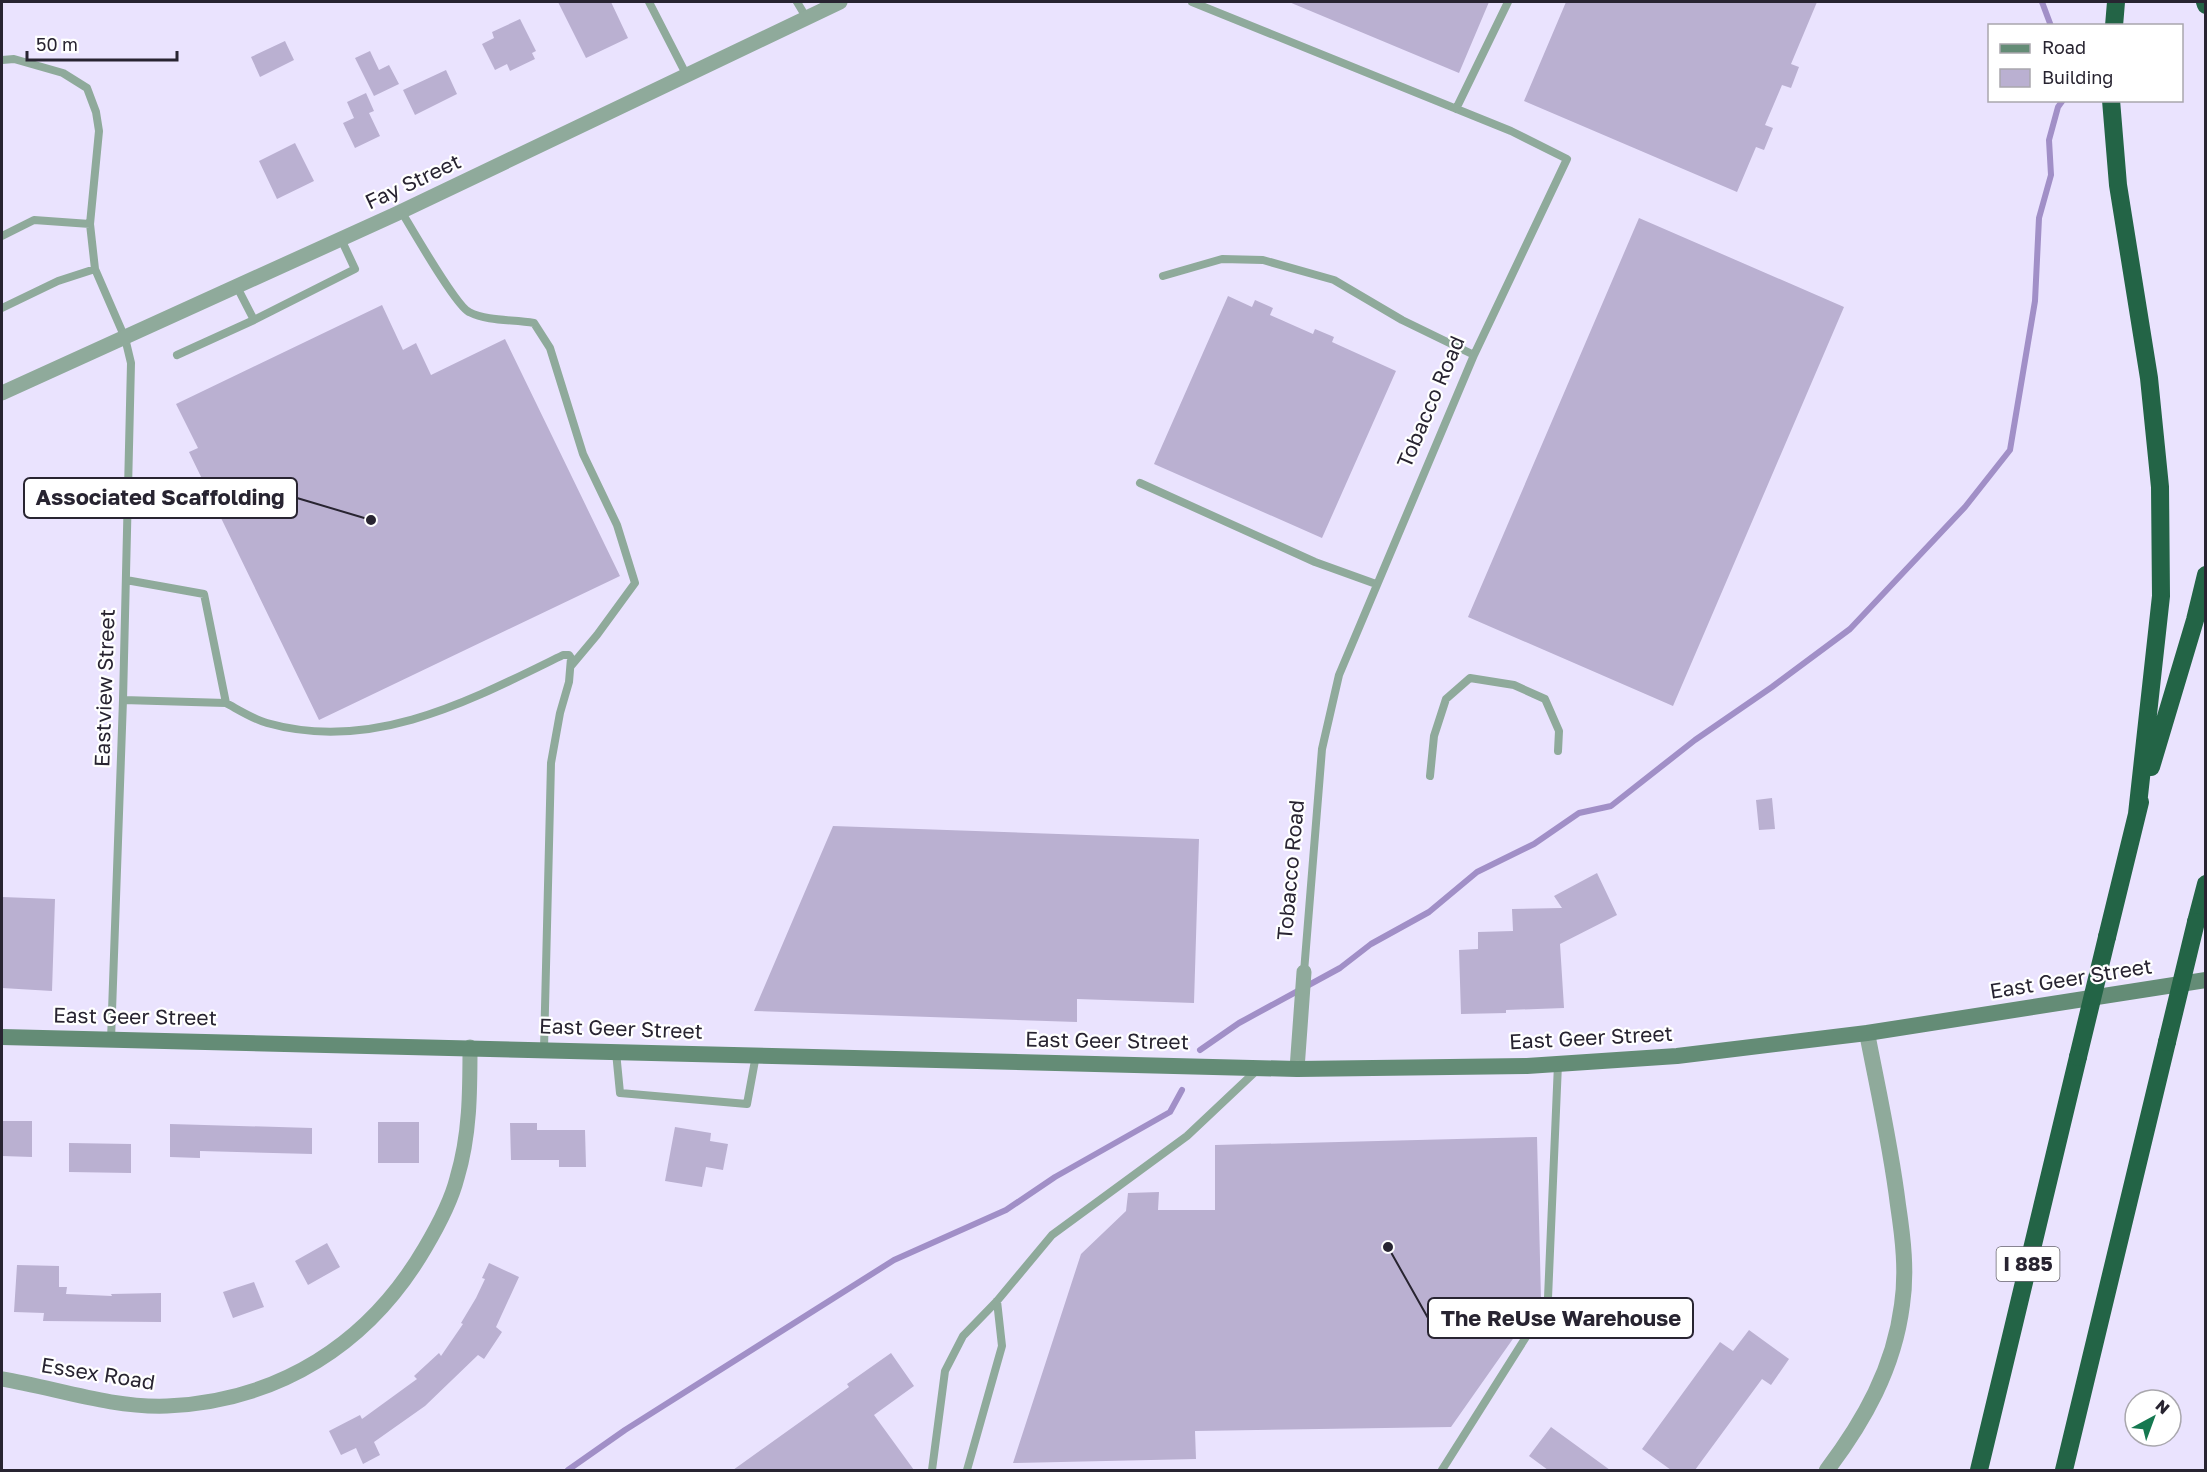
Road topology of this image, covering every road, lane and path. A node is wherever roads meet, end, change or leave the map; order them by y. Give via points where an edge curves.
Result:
1 (649, 2) edge
2 (797, 2) edge
3 (840, 2) edge
4 (1192, 2) edge
5 (1508, 2) edge
6 (2116, 2) edge
7 (806, 17) junction
8 (2114, 24) edge
9 (2, 60) edge
10 (686, 74) junction
11 (2111, 102) edge
12 (1456, 109) junction
13 (401, 211) junction
14 (90, 224) junction
15 (2, 236) edge
16 (340, 239) junction
17 (95, 269) junction
18 (1164, 276) dead end
19 (236, 285) junction
20 (2, 308) edge
21 (254, 320) junction
22 (125, 338) junction
23 (177, 355) dead end
24 (1474, 355) junction
25 (2, 393) edge
26 (1140, 483) dead end
27 (2205, 575) edge
28 (126, 580) junction
29 (1376, 584) junction
30 (571, 666) junction
31 (123, 700) junction
32 (226, 703) junction
33 (1558, 751) dead end
34 (1430, 776) dead end
35 (2137, 814) junction
36 (2205, 884) edge
37 (1304, 972) joint
38 (2205, 980) edge
39 (1867, 1033) junction
40 (2, 1037) edge
41 (111, 1040) junction
42 (470, 1047) junction
43 (544, 1049) junction
44 (616, 1051) junction
45 (756, 1055) junction
46 (1558, 1064) junction
47 (1259, 1068) junction
48 (1297, 1069) junction
49 (997, 1301) junction
50 (2, 1379) edge
51 (932, 1470) edge
52 (967, 1470) edge
53 (1443, 1470) edge
54 (1827, 1470) edge
55 (1979, 1470) edge
56 (2064, 1470) edge

1 - 10 lane
2 - 7 lane
3 - 7 street, Fay Street
4 - 12 lane, Tobacco Road
5 - 12 lane
6 - 8 highway
7 - 10 street, Fay Street
9 - 14 lane, Eastview Street via 14,59 63,73 87,88 99,131
10 - 13 street, Fay Street
11 - 35 highway via 2116,167 2156,430 2162,540 2161,596
12 - 24 lane, Tobacco Road via 1567,159
13 - 16 street, Fay Street
13 - 30 lane via 466,311 485,318 534,323 550,348 584,454 616,525 635,583
14 - 15 lane via 34,220
14 - 17 lane, Eastview Street
16 - 19 street, Fay Street
16 - 21 lane via 356,269
17 - 20 lane via 58,280
17 - 22 lane, Eastview Street
18 - 24 lane via 1222,259 1263,260 1334,280 1402,320
19 - 21 lane
19 - 22 street, Fay Street
21 - 23 lane
22 - 25 street, Fay Street
22 - 28 lane, Eastview Street via 131,363
24 - 29 lane, Tobacco Road
26 - 29 lane via 1315,562
27 - 35 highway
28 - 31 lane, Eastview Street
28 - 32 lane via 204,594
29 - 37 lane, Tobacco Road via 1339,675 1322,749
30 - 32 lane via 569,655 563,655 426,717 369,731 315,732 266,723
30 - 43 lane via 551,763
31 - 32 lane
31 - 41 lane, Eastview Street
33 - 34 lane via 1559,731 1545,699 1514,685 1470,678 1446,699 1434,736
35 - 55 highway, I 885, bridge
36 - 56 highway, bridge
37 - 48 street, Tobacco Road
38 - 39 main road, East Geer Street
39 - 46 main road, East Geer Street via 1677,1056
39 - 54 street via 1902,1230 1902,1306 1891,1354 1873,1400
40 - 41 main road, East Geer Street
41 - 42 main road, East Geer Street
42 - 43 main road, East Geer Street
42 - 50 street, Essex Road via 466,1136 457,1178 432,1236 409,1275 382,1309 322,1358 266,1387 237,1397 165,1406 134,1405
43 - 44 main road, East Geer Street
44 - 45 main road, East Geer Street
44 - 45 lane via 620,1093 747,1104
45 - 47 main road, East Geer Street
46 - 48 main road, East Geer Street
46 - 53 lane via 1548,1298
47 - 48 main road, East Geer Street
47 - 49 lane via 1187,1136 1052,1235
49 - 51 lane via 963,1336 945,1371
49 - 52 lane via 1002,1346

